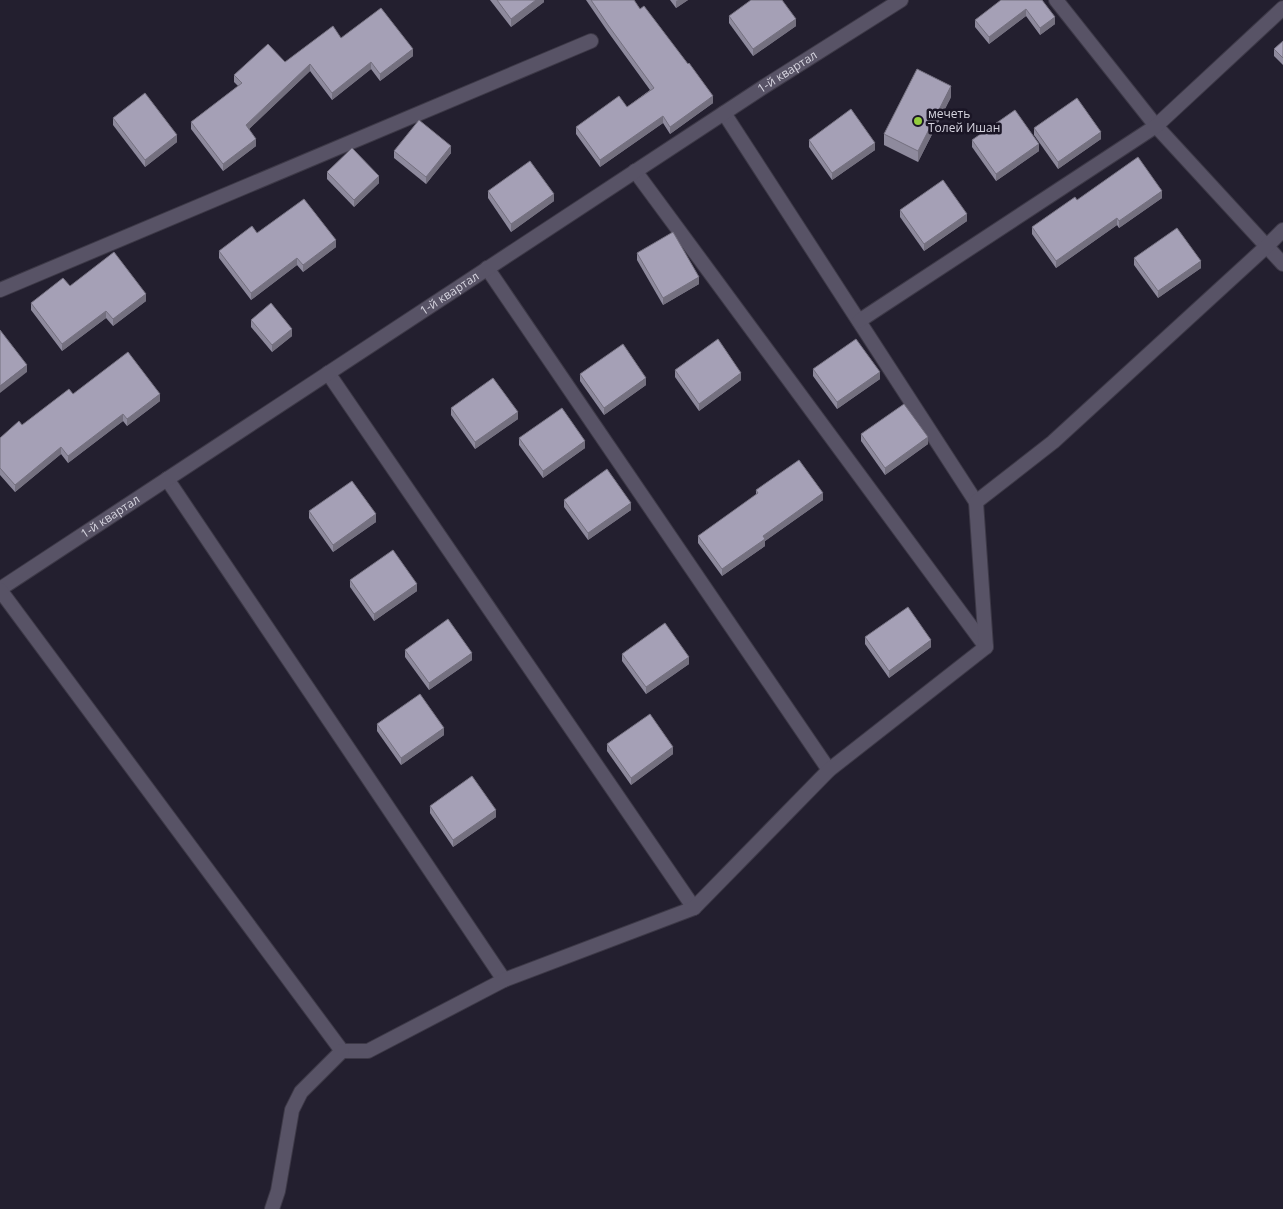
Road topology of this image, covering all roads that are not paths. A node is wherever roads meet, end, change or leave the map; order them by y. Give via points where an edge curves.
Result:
1 (900, 0) edge
2 (1056, 0) edge
3 (1283, 8) edge
4 (591, 41) dead end
5 (724, 113) junction
6 (1156, 126) junction
7 (635, 171) junction
8 (1283, 230) edge
9 (1267, 246) junction
10 (1283, 264) edge
11 (487, 268) junction
12 (0, 290) edge
13 (859, 321) junction
14 (328, 373) junction
15 (166, 479) junction
16 (976, 502) junction
17 (0, 590) edge
18 (986, 648) junction
19 (829, 770) junction
20 (694, 908) junction
21 (504, 980) junction
22 (342, 1051) junction
23 (272, 1209) edge

1 - 5 street, 1-й квартал
2 - 6 street
3 - 6 street
4 - 12 street
5 - 7 street, 1-й квартал
5 - 13 street
6 - 9 street
6 - 13 street
7 - 11 street, 1-й квартал
7 - 18 street
8 - 9 street
9 - 10 street
9 - 16 street via 1053,442
11 - 14 street, 1-й квартал
11 - 19 street
13 - 16 street
14 - 15 street, 1-й квартал
14 - 20 street
15 - 17 street, 1-й квартал
15 - 21 street
16 - 18 street
17 - 22 street
18 - 19 street
19 - 20 street
20 - 21 street
21 - 22 street via 368,1051
22 - 23 street via 301,1092 292,1110 278,1192

